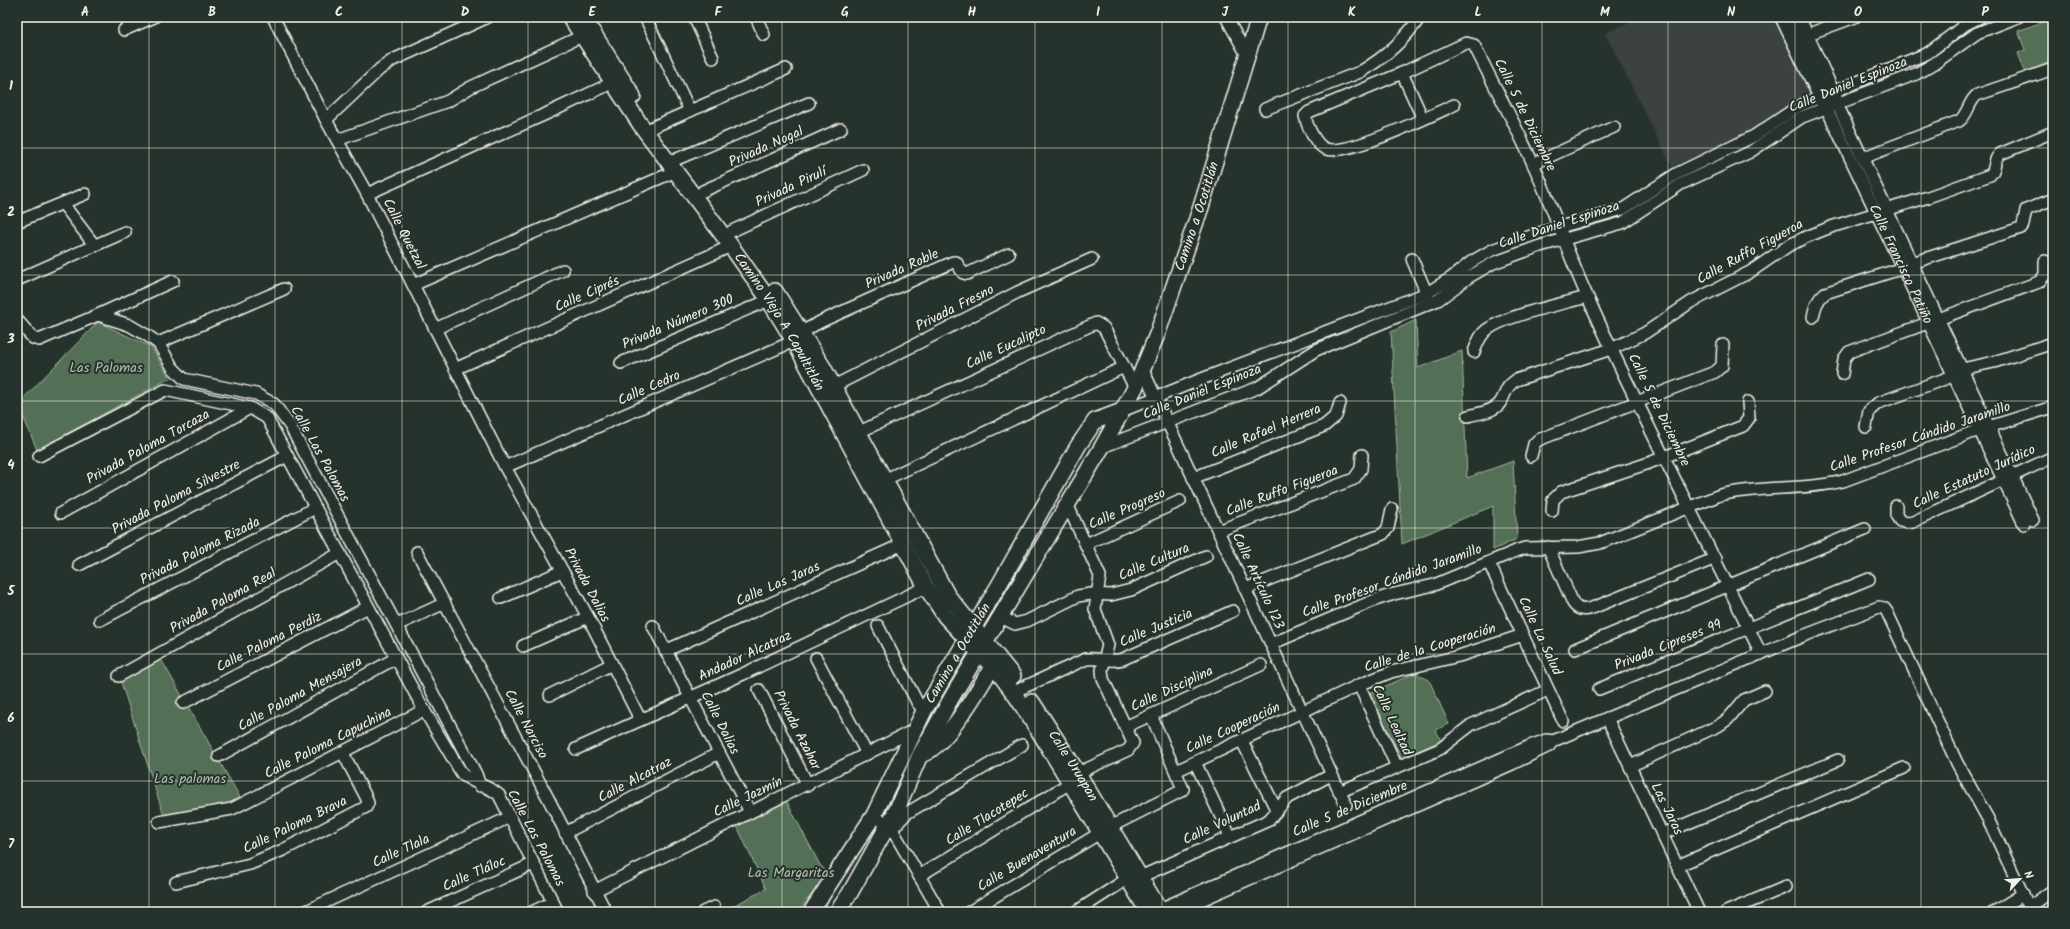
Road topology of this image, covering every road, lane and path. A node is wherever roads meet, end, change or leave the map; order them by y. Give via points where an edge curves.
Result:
1 (154, 17) edge
2 (273, 17) edge
3 (488, 17) edge
4 (570, 17) edge
5 (583, 17) edge
6 (645, 17) edge
7 (694, 17) edge
8 (756, 17) edge
9 (1226, 17) edge
10 (1259, 17) edge
11 (1420, 17) edge
12 (1783, 17) edge
13 (1798, 17) edge
14 (1855, 17) edge
15 (1980, 17) edge
16 (2018, 17) edge
17 (124, 30) dead end
18 (764, 34) dead end
19 (1806, 35) junction
20 (582, 36) junction
21 (1247, 55) junction
22 (713, 58) dead end
23 (2053, 69) edge
24 (786, 70) dead end
25 (1402, 73) junction
26 (612, 83) junction
27 (1829, 100) junction
28 (809, 103) dead end
29 (1454, 105) dead end
30 (1265, 109) dead end
31 (690, 111) junction
32 (1423, 119) junction
33 (326, 120) junction
34 (653, 127) junction
35 (1614, 127) dead end
36 (841, 129) dead end
37 (2053, 132) edge
38 (337, 140) junction
39 (1862, 158) junction
40 (1533, 164) junction
41 (677, 165) junction
42 (863, 170) dead end
43 (1678, 179) junction
44 (703, 191) junction
45 (85, 194) dead end
46 (367, 194) junction
47 (2053, 199) edge
48 (63, 204) junction
49 (1882, 211) junction
50 (17, 222) edge
51 (1558, 227) junction
52 (125, 232) dead end
53 (732, 238) junction
54 (1562, 240) junction
55 (95, 246) junction
56 (1009, 254) dead end
57 (1092, 259) dead end
58 (1412, 259) dead end
59 (2045, 261) dead end
60 (1907, 266) junction
61 (563, 270) dead end
62 (17, 280) edge
63 (173, 281) dead end
64 (413, 285) junction
65 (284, 289) dead end
66 (1587, 297) junction
67 (1429, 298) junction
68 (769, 300) junction
69 (98, 315) junction
70 (1813, 317) dead end
71 (17, 320) edge
72 (1933, 320) junction
73 (436, 329) junction
74 (799, 337) junction
75 (158, 343) junction
76 (2053, 343) edge
77 (1722, 345) dead end
78 (1611, 348) junction
79 (1474, 352) dead end
80 (622, 363) dead end
81 (1124, 368) junction
82 (455, 369) junction
83 (1143, 370) junction
84 (1958, 372) junction
85 (1842, 374) dead end
86 (834, 386) junction
87 (1135, 388) junction
88 (1156, 397) junction
89 (1636, 401) junction
90 (1748, 402) dead end
91 (1340, 403) dead end
92 (2053, 407) edge
93 (250, 408) junction
94 (1122, 411) junction
95 (1468, 416) dead end
96 (1168, 423) junction
97 (1866, 427) dead end
98 (1984, 429) junction
99 (859, 432) junction
100 (1102, 447) junction
101 (1362, 455) dead end
102 (39, 456) dead end
103 (287, 456) junction
104 (1531, 456) dead end
105 (1665, 456) junction
106 (2053, 457) edge
107 (505, 467) junction
108 (2008, 477) junction
109 (1193, 478) junction
110 (884, 480) junction
111 (1180, 501) dead end
112 (1068, 506) junction
113 (1896, 506) dead end
114 (315, 508) junction
115 (1690, 508) junction
116 (1392, 509) dead end
117 (1552, 511) dead end
118 (61, 513) dead end
119 (2029, 522) dead end
120 (1865, 529) dead end
121 (1218, 531) junction
122 (903, 544) junction
123 (1086, 544) junction
124 (1548, 547) junction
125 (417, 552) dead end
126 (340, 553) junction
127 (1206, 556) dead end
128 (1716, 558) junction
129 (1489, 563) junction
130 (79, 565) dead end
131 (562, 571) junction
132 (1868, 579) dead end
133 (1729, 586) junction
134 (926, 587) junction
135 (1245, 589) junction
136 (1098, 594) junction
137 (501, 598) dead end
138 (446, 603) junction
139 (368, 607) junction
140 (1233, 611) dead end
141 (588, 616) junction
142 (1001, 617) junction
143 (100, 620) dead end
144 (397, 625) junction
145 (653, 626) dead end
146 (878, 626) dead end
147 (1749, 628) junction
148 (970, 634) junction
149 (1523, 635) junction
150 (1270, 644) junction
151 (523, 646) dead end
152 (981, 647) junction
153 (1575, 648) dead end
154 (665, 650) junction
155 (1761, 654) junction
156 (396, 658) junction
157 (816, 658) dead end
158 (1104, 660) junction
159 (995, 662) junction
160 (612, 664) junction
161 (1261, 665) dead end
162 (119, 676) dead end
163 (1359, 685) junction
164 (1022, 688) junction
165 (1599, 689) dead end
166 (759, 690) dead end
167 (1548, 690) junction
168 (1765, 691) dead end
169 (550, 695) dead end
170 (690, 697) junction
171 (183, 704) dead end
172 (424, 710) junction
173 (924, 711) junction
174 (1302, 711) junction
175 (1151, 715) junction
176 (1607, 718) junction
177 (640, 719) junction
178 (1563, 721) dead end
179 (1125, 727) junction
180 (914, 730) junction
181 (1242, 741) junction
182 (1022, 745) dead end
183 (576, 749) dead end
184 (343, 753) junction
185 (718, 753) junction
186 (867, 754) junction
187 (219, 756) dead end
188 (920, 756) junction
189 (1838, 760) dead end
190 (1195, 762) junction
191 (1630, 766) junction
192 (1397, 767) junction
193 (1904, 768) dead end
194 (1176, 771) junction
195 (1331, 775) junction
196 (1074, 778) junction
197 (808, 785) junction
198 (480, 786) junction
199 (1339, 792) junction
200 (1346, 805) dead end
201 (1276, 809) junction
202 (750, 812) junction
203 (874, 816) junction
204 (510, 817) junction
205 (159, 822) dead end
206 (889, 827) junction
207 (1105, 830) junction
208 (565, 833) junction
209 (1662, 834) junction
210 (1230, 836) junction
211 (533, 864) junction
212 (1677, 866) junction
213 (919, 876) junction
214 (1134, 878) junction
215 (176, 882) dead end
216 (1786, 887) dead end
217 (2053, 890) edge
218 (594, 891) junction
219 (2023, 894) junction
220 (556, 907) edge
221 (714, 907) dead end
222 (2028, 910) edge
223 (1161, 911) edge
224 (304, 912) edge
225 (427, 912) edge
226 (532, 912) edge
227 (606, 912) edge
228 (703, 912) edge
229 (811, 912) edge
230 (836, 912) edge
231 (940, 912) edge
232 (969, 912) edge
233 (1076, 912) edge
234 (1699, 912) edge
235 (1726, 912) edge
236 (1994, 912) edge

1 - 17 street
2 - 33 street, Calle Quetzal
3 - 33 street via 393,60
4 - 20 main road, Camino Viejo A Capultitlán
5 - 34 main road, Camino Viejo A Capultitlán
6 - 31 street
7 - 22 street
8 - 18 street
9 - 21 street
10 - 21 main road, Camino a Ocotitlán
11 - 30 street via 1410,32 1372,66
12 - 27 main road, Calle Francisco Patiño
13 - 19 main road, Calle Francisco Patiño
14 - 19 street
15 - 27 street, Calle Daniel Espinoza via 1966,24 1928,53
16 - 27 street, Calle Daniel Espinoza via 1967,39 1936,63 1916,74
19 - 27 main road, Calle Francisco Patiño
20 - 26 main road, Camino Viejo A Capultitlán
20 - 38 street via 471,87 448,101
21 - 83 main road, Camino a Ocotitlán via 1201,208
23 - 39 street via 1977,95 1970,101 1964,118 1959,121
24 - 31 street
25 - 32 street
25 - 32 street via 1305,115 1305,118 1318,144 1326,149 1337,150 1379,137
25 - 40 street, Calle 5 de Diciembre via 1466,43 1472,43
26 - 41 main road, Camino Viejo A Capultitlán
26 - 46 street
27 - 39 street, Calle Francisco Patiño
27 - 43 street, Calle Daniel Espinoza via 1789,112 1754,136
27 - 49 street, Calle Francisco Patiño
28 - 41 street
29 - 32 street
31 - 34 street
33 - 38 street, Calle Quetzal
34 - 41 main road, Camino Viejo A Capultitlán
35 - 40 street
36 - 44 street, Privada Nogal
37 - 49 street, Calle Ruffo Figueroa via 2000,154 1994,161 1994,170 1990,175
38 - 46 street, Calle Quetzal
39 - 49 street, Calle Francisco Patiño
40 - 51 street, Calle 5 de Diciembre
41 - 44 main road, Camino Viejo A Capultitlán
41 - 53 main road, Camino Viejo A Capultitlán
41 - 64 street
42 - 53 street, Privada Pirulí
43 - 51 street, Calle Daniel Espinoza via 1623,209
43 - 54 street, Calle Daniel Espinoza via 1622,223
44 - 53 main road, Camino Viejo A Capultitlán
45 - 48 street
46 - 64 street, Calle Quetzal
47 - 60 street via 2027,208 2021,228
48 - 50 street
48 - 55 street
49 - 60 street, Calle Francisco Patiño
49 - 78 street, Calle Ruffo Figueroa via 1831,227 1788,246 1750,272 1691,302 1653,328
51 - 54 street, Calle 5 de Diciembre
51 - 67 street, Calle Daniel Espinoza via 1483,255
52 - 55 street
53 - 68 main road, Camino Viejo A Capultitlán
53 - 74 main road, Camino Viejo A Capultitlán
53 - 82 street, Calle Ciprés
54 - 66 street, Calle 5 de Diciembre
54 - 67 street, Calle Daniel Espinoza via 1493,263
55 - 62 street
56 - 74 street, Privada Roble via 967,274 953,262 822,320
57 - 86 street, Privada Fresno via 1018,292
58 - 67 street
59 - 72 street via 2045,275 2039,282
60 - 70 street via 1825,293 1815,305
60 - 72 street, Calle Francisco Patiño
61 - 73 street
63 - 69 street
64 - 73 street, Calle Quetzal
65 - 75 street
66 - 78 street, Calle 5 de Diciembre
66 - 79 street via 1514,318 1490,328 1481,336
67 - 88 street, Calle Daniel Espinoza
67 - 96 street, Calle Daniel Espinoza via 1316,350 1257,388
68 - 74 main road, Camino Viejo A Capultitlán
68 - 80 street, Privada Número 300
69 - 71 street via 39,340 33,338
69 - 75 street via 129,326
72 - 84 street, Calle Francisco Patiño
72 - 85 street via 1849,352 1844,359
73 - 82 street, Calle Quetzal
74 - 86 main road, Camino Viejo A Capultitlán
74 - 107 street, Calle Cedro
74 - 122 main road, Camino Viejo A Capultitlán
75 - 144 street, Calle Las Palomas via 172,368 184,379 256,394 274,404 290,426
76 - 84 street
77 - 89 street via 1723,362 1720,369
78 - 89 street, Calle 5 de Diciembre
78 - 95 street, Calle Ruffo Figueroa via 1516,380 1507,387 1500,404 1495,408
81 - 87 street, Calle Eucalipto
81 - 99 street, Calle Eucalipto via 1104,328 1096,323
81 - 110 street
82 - 107 street, Calle Quetzal
83 - 87 main road, Camino a Ocotitlán
83 - 88 street, Calle Artículo 123
84 - 97 street via 1878,403 1869,411
84 - 98 street, Calle Francisco Patiño
86 - 99 main road, Camino Viejo A Capultitlán
87 - 94 main road, Camino a Ocotitlán
88 - 94 street, Calle Daniel Espinoza
88 - 96 street, Calle Artículo 123
89 - 104 street via 1538,440 1534,444
89 - 105 street, Calle 5 de Diciembre
90 - 105 street via 1748,418 1743,426
91 - 109 street, Calle Rafael Herrera via 1336,416 1324,426
92 - 98 street, Calle Profesor Cándido Jaramillo
93 - 102 street, Calle Las Palomas via 170,390 159,393
93 - 103 street, Calle Las Palomas via 267,418
93 - 118 street, Privada Paloma Torcaza
94 - 100 main road, Camino a Ocotitlán
94 - 148 main road, Camino a Ocotitlán via 1092,424
96 - 100 street, Calle Daniel Espinoza
96 - 109 street, Calle Artículo 123
98 - 108 street, Calle Francisco Patiño
98 - 115 street, Calle Profesor Cándido Jaramillo via 1843,481 1826,485 1741,490 1720,495
99 - 110 main road, Camino Viejo A Capultitlán
100 - 112 main road, Camino a Ocotitlán
101 - 121 street, Calle Ruffo Figueroa via 1361,469 1354,479
103 - 114 street, Calle Las Palomas
103 - 130 street, Privada Paloma Silvestre
105 - 115 street, Calle 5 de Diciembre
105 - 117 street via 1561,492 1554,500
106 - 108 street, Calle Estatuto Jurídico
107 - 131 street, Privada Dalias
108 - 113 street, Calle Estatuto Jurídico via 1908,524 1897,518
108 - 119 street, Calle Francisco Patiño
109 - 121 street, Calle Artículo 123
110 - 148 main road, Camino Viejo A Capultitlán
111 - 123 street, Calle Progreso
112 - 123 street
112 - 142 main road, Camino a Ocotitlán
114 - 126 street, Calle Las Palomas
114 - 143 street, Privada Paloma Rizada
115 - 124 street, Calle Profesor Cándido Jaramillo via 1600,543 1578,547
115 - 128 street, Calle 5 de Diciembre
116 - 135 street via 1388,528 1383,534
120 - 133 street
121 - 135 street, Calle Artículo 123
122 - 134 main road, Camino Viejo A Capultitlán
122 - 154 street, Calle Las Jaras
123 - 136 street via 1100,576
124 - 128 street via 1573,603 1580,610 1595,607
124 - 129 street, Calle Profesor Cándido Jaramillo via 1516,550
125 - 138 street, Calle Narciso
126 - 139 street, Calle Las Palomas
126 - 162 street, Privada Paloma Real
127 - 136 street, Calle Cultura via 1131,590 1111,595
128 - 133 street, Calle 5 de Diciembre
129 - 149 street, Calle La Salud
129 - 150 street, Calle Profesor Cándido Jaramillo via 1434,585 1376,600
131 - 137 street
131 - 141 street, Privada Dalias
132 - 147 street, Privada Cipreses 99
133 - 147 street, Calle 5 de Diciembre
133 - 153 street
134 - 148 main road, Camino Viejo A Capultitlán via 945,616
134 - 170 street, Andador Alcatraz
135 - 150 street, Calle Artículo 123
136 - 142 street, Calle Cultura via 1078,596 1019,623 1012,623
136 - 158 street via 1096,614 1108,646
138 - 144 street
138 - 208 street, Calle Narciso
139 - 156 street, Calle Las Palomas
139 - 171 street, Calle Paloma Perdiz
140 - 158 street, Calle Justicia via 1123,659
141 - 151 street
141 - 160 street, Privada Dalias
142 - 152 main road, Camino a Ocotitlán
144 - 198 street, Calle Las Palomas
145 - 154 street, Calle Dalias
146 - 173 street
147 - 155 street, Calle 5 de Diciembre
147 - 165 street, Privada Cipreses 99
148 - 152 main road, Calle Uruapan
148 - 173 main road, Camino a Ocotitlán
149 - 163 street, Calle de la Cooperación via 1459,656 1391,672
149 - 167 street, Calle La Salud
150 - 174 street, Calle Artículo 123
152 - 159 main road, Calle Uruapan
152 - 188 main road, Camino a Ocotitlán
154 - 170 street, Calle Dalias
155 - 176 street, Calle 5 de Diciembre
155 - 219 street via 1876,607 1882,607
156 - 172 street, Calle Las Palomas
156 - 187 street, Calle Paloma Mensajera
157 - 186 street
158 - 164 street, Calle Justicia via 1086,659
158 - 179 street via 1102,670 1106,688
159 - 164 main road, Calle Uruapan
159 - 188 main road via 944,738 929,753
159 - 196 main road, Calle Uruapan
160 - 169 street
160 - 177 street, Privada Dalias
161 - 175 street, Calle Disciplina
163 - 174 street, Calle de la Cooperación
163 - 192 street, Calle Lealtad
164 - 196 main road, Calle Uruapan
166 - 197 street, Privada Azahar
167 - 178 street, Calle La Salud
167 - 192 street via 1471,725 1440,750
168 - 191 street via 1744,700 1728,719 1718,726
170 - 177 street, Andador Alcatraz
170 - 185 street, Calle Dalias
172 - 184 street, Calle Paloma Capuchina
172 - 198 street, Calle Las Palomas via 462,774
173 - 180 main road, Camino a Ocotitlán
174 - 181 street, Calle Cooperación
174 - 195 street, Calle Artículo 123
175 - 179 street, Calle Disciplina
175 - 194 street
176 - 191 street, Las Jaras
176 - 223 street, Calle 5 de Diciembre via 1553,741 1546,740 1530,746
177 - 183 street, Andador Alcatraz
179 - 196 street, Calle Disciplina via 1132,740 1131,748
180 - 186 street, Calle Jazmín
180 - 203 main road, Camino a Ocotitlán
181 - 190 street, Calle Cooperación
181 - 201 street
182 - 206 street
184 - 205 street, Calle Paloma Capuchina via 226,811
184 - 215 street, Calle Paloma Brava via 366,797 366,807 250,864
185 - 202 street, Calle Dalias
185 - 208 street, Calle Alcatraz
186 - 197 street, Calle Jazmín
188 - 206 main road, Camino a Ocotitlán
189 - 209 street
190 - 194 street, Calle Cooperación
190 - 210 street
191 - 209 street, Las Jaras
192 - 199 street
193 - 212 street
194 - 207 street via 1183,785 1181,792
195 - 199 street, Calle Artículo 123
195 - 201 street, Calle Voluntad via 1293,794
196 - 207 main road, Calle Uruapan
196 - 213 street, Calle Tlacotepec
197 - 202 street, Calle Jazmín
198 - 204 street, Calle Las Palomas via 499,795
199 - 200 street, Calle Artículo 123
201 - 210 street, Calle Voluntad via 1269,820
202 - 218 street, Calle Jazmín
203 - 206 street
203 - 229 main road, Camino a Ocotitlán
204 - 211 street, Calle Las Palomas
204 - 224 street, Calle Tlala
206 - 213 street
206 - 230 main road, Camino a Ocotitlán
207 - 214 main road, Calle Uruapan
207 - 232 street, Calle Buenaventura
208 - 218 street, Calle Narciso
209 - 212 street, Las Jaras
210 - 214 street, Calle Voluntad
211 - 220 street, Calle Las Palomas
211 - 225 street, Calle Tláloc
212 - 234 street, Las Jaras
213 - 231 street
214 - 223 main road, Calle Uruapan
214 - 233 street, Calle Voluntad
216 - 235 street
217 - 222 street
218 - 227 street, Calle Narciso
219 - 222 street
219 - 236 street
220 - 226 street
221 - 228 street

